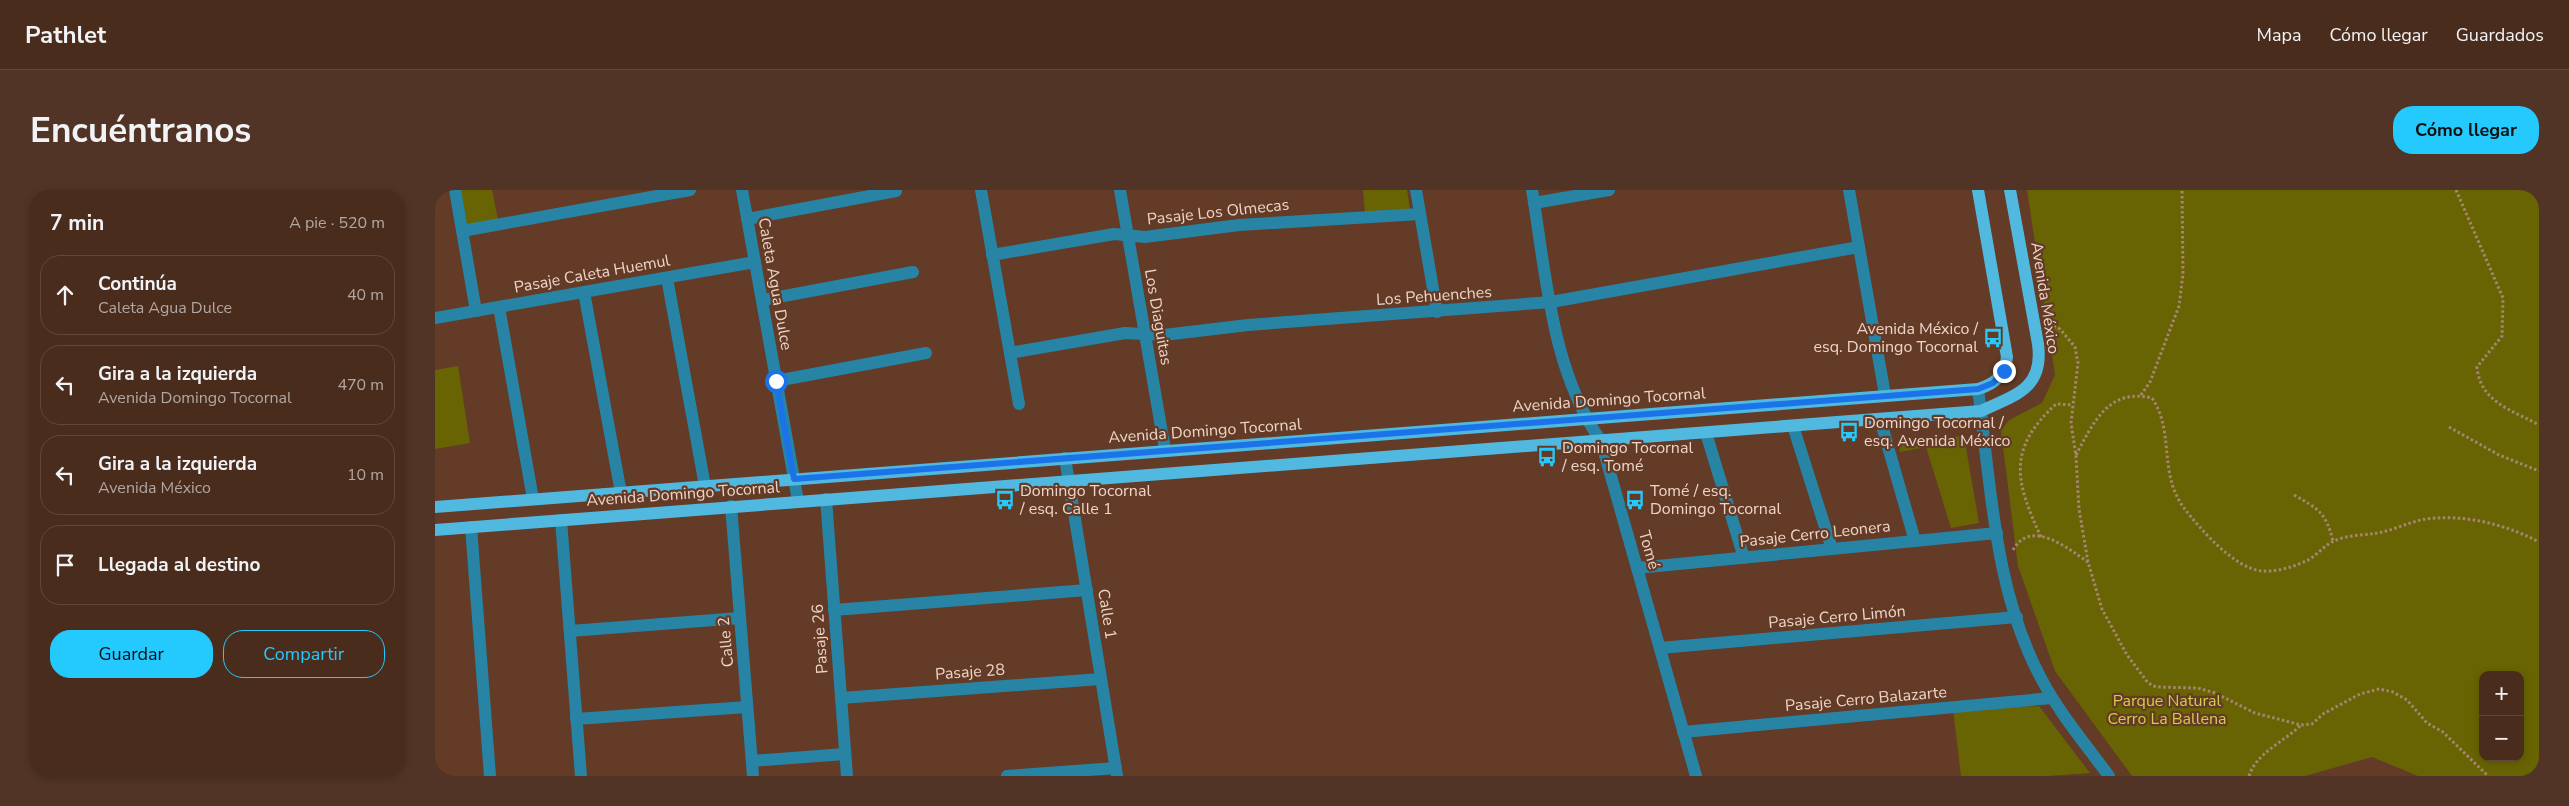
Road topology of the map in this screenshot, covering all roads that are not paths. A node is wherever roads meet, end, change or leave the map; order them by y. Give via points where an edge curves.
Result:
1 (455, 190) edge
2 (690, 190) edge
3 (742, 190) edge
4 (981, 190) edge
5 (1120, 190) edge
6 (1415, 190) edge
7 (1532, 190) edge
8 (1609, 190) edge
9 (1849, 190) edge
10 (1979, 190) edge
11 (2010, 190) edge
12 (896, 192) dead end
13 (1534, 203) junction
14 (1420, 214) junction
15 (747, 219) junction
16 (462, 231) junction
17 (1127, 235) junction
18 (1859, 247) junction
19 (992, 255) junction
20 (755, 262) junction
21 (913, 272) dead end
22 (667, 278) junction
23 (584, 292) junction
24 (762, 300) junction
25 (1551, 302) junction
26 (499, 307) junction
27 (476, 311) junction
28 (1437, 312) junction
29 (435, 318) edge
30 (1145, 334) junction
31 (926, 353) dead end
32 (1010, 353) junction
33 (776, 381) junction
34 (1978, 389) junction
35 (1885, 396) junction
36 (1019, 404) dead end
37 (1981, 411) junction
38 (1585, 418) junction
39 (1880, 419) junction
40 (1793, 426) junction
41 (1706, 433) junction
42 (1601, 441) junction
43 (1165, 450) junction
44 (1065, 458) junction
45 (794, 479) junction
46 (1069, 480) junction
47 (705, 486) junction
48 (621, 492) junction
49 (533, 499) junction
50 (826, 499) junction
51 (798, 501) junction
52 (731, 506) junction
53 (435, 507) edge
54 (561, 520) junction
55 (471, 527) junction
56 (435, 530) edge
57 (1997, 533) junction
58 (1915, 541) junction
59 (1832, 549) junction
60 (1744, 558) junction
61 (1637, 568) junction
62 (1087, 590) junction
63 (834, 610) junction
64 (2017, 617) junction
65 (740, 618) junction
66 (569, 631) junction
67 (1660, 648) junction
68 (1101, 679) junction
69 (841, 698) junction
70 (2053, 698) junction
71 (747, 707) junction
72 (576, 719) junction
73 (1683, 732) junction
74 (845, 754) junction
75 (751, 761) junction
76 (1117, 772) edge
77 (489, 776) edge
78 (572, 776) edge
79 (581, 776) edge
80 (753, 776) edge
81 (847, 776) edge
82 (1007, 776) edge
83 (1696, 776) edge
84 (2109, 776) edge

1 - 16 street
2 - 16 street
3 - 15 street, Caleta Agua Dulce
4 - 19 street
5 - 17 street, Los Diaguitas
6 - 14 street
7 - 13 street, Tomé
8 - 13 street
9 - 18 street
10 - 34 main road via 2007,357 2000,377
11 - 37 main road, Avenida México via 2034,321 2039,368 2019,393
12 - 15 street
13 - 25 street, Tomé
14 - 17 street, Pasaje Los Olmecas via 1239,225 1145,237
14 - 28 street
15 - 20 street, Caleta Agua Dulce
16 - 27 street
17 - 19 street, Pasaje Los Olmecas via 1114,234
17 - 30 street, Los Diaguitas
18 - 25 street, Los Pehuenches
18 - 35 street
19 - 32 street
20 - 22 street, Pasaje Caleta Huemul
20 - 24 street, Caleta Agua Dulce
21 - 24 street
22 - 23 street, Pasaje Caleta Huemul
22 - 47 street
23 - 26 street, Pasaje Caleta Huemul
23 - 48 street
24 - 33 street, Caleta Agua Dulce
25 - 28 street, Los Pehuenches
25 - 38 street, Tomé via 1567,368
26 - 27 street, Pasaje Caleta Huemul
26 - 49 street
27 - 29 street, Pasaje Caleta Huemul
28 - 30 street, Los Pehuenches
30 - 32 street, Los Pehuenches via 1125,333
30 - 43 street, Los Diaguitas
31 - 33 street
32 - 36 street
33 - 45 street, Caleta Agua Dulce
34 - 35 main road, Avenida Domingo Tocornal
34 - 37 street
35 - 38 main road, Avenida Domingo Tocornal
37 - 39 main road, Avenida Domingo Tocornal
37 - 57 street
38 - 42 street, Tomé
38 - 43 main road, Avenida Domingo Tocornal
39 - 40 main road, Avenida Domingo Tocornal
39 - 58 street
40 - 41 main road, Avenida Domingo Tocornal
40 - 59 street
41 - 42 main road, Avenida Domingo Tocornal
41 - 60 street
42 - 46 main road, Avenida Domingo Tocornal
42 - 61 street, Tomé
43 - 44 main road, Avenida Domingo Tocornal
44 - 45 main road, Avenida Domingo Tocornal
44 - 46 street, Calle 1
45 - 47 main road, Avenida Domingo Tocornal
45 - 51 street, Caleta Agua Dulce
46 - 50 main road, Avenida Domingo Tocornal
46 - 62 street, Calle 1
47 - 48 main road, Avenida Domingo Tocornal
48 - 49 main road, Avenida Domingo Tocornal
49 - 53 main road, Avenida Domingo Tocornal
50 - 51 main road, Avenida Domingo Tocornal
50 - 63 street, Pasaje 26
51 - 52 main road, Avenida Domingo Tocornal
52 - 54 main road, Avenida Domingo Tocornal
52 - 65 street, Calle 2
54 - 55 main road, Avenida Domingo Tocornal
54 - 66 street
55 - 56 main road, Avenida Domingo Tocornal
55 - 77 street
57 - 58 street, Pasaje Cerro Leonera
57 - 64 street
58 - 59 street, Pasaje Cerro Leonera
59 - 60 street, Pasaje Cerro Leonera
60 - 61 street, Pasaje Cerro Leonera
61 - 67 street, Tomé
62 - 63 street
62 - 68 street, Calle 1
63 - 69 street, Pasaje 26
64 - 67 street, Pasaje Cerro Limón
64 - 70 street via 2031,659
65 - 66 street
65 - 71 street, Calle 2
66 - 72 street
67 - 73 street, Tomé
68 - 69 street, Pasaje 28
68 - 76 street, Calle 1
69 - 74 street, Pasaje 26
70 - 73 street, Pasaje Cerro Balazarte
70 - 84 street
71 - 72 street
71 - 75 street, Calle 2
72 - 79 street
73 - 83 street, Tomé
74 - 75 street
74 - 81 street, Pasaje 26
75 - 80 street, Calle 2
76 - 82 street
78 - 79 street

